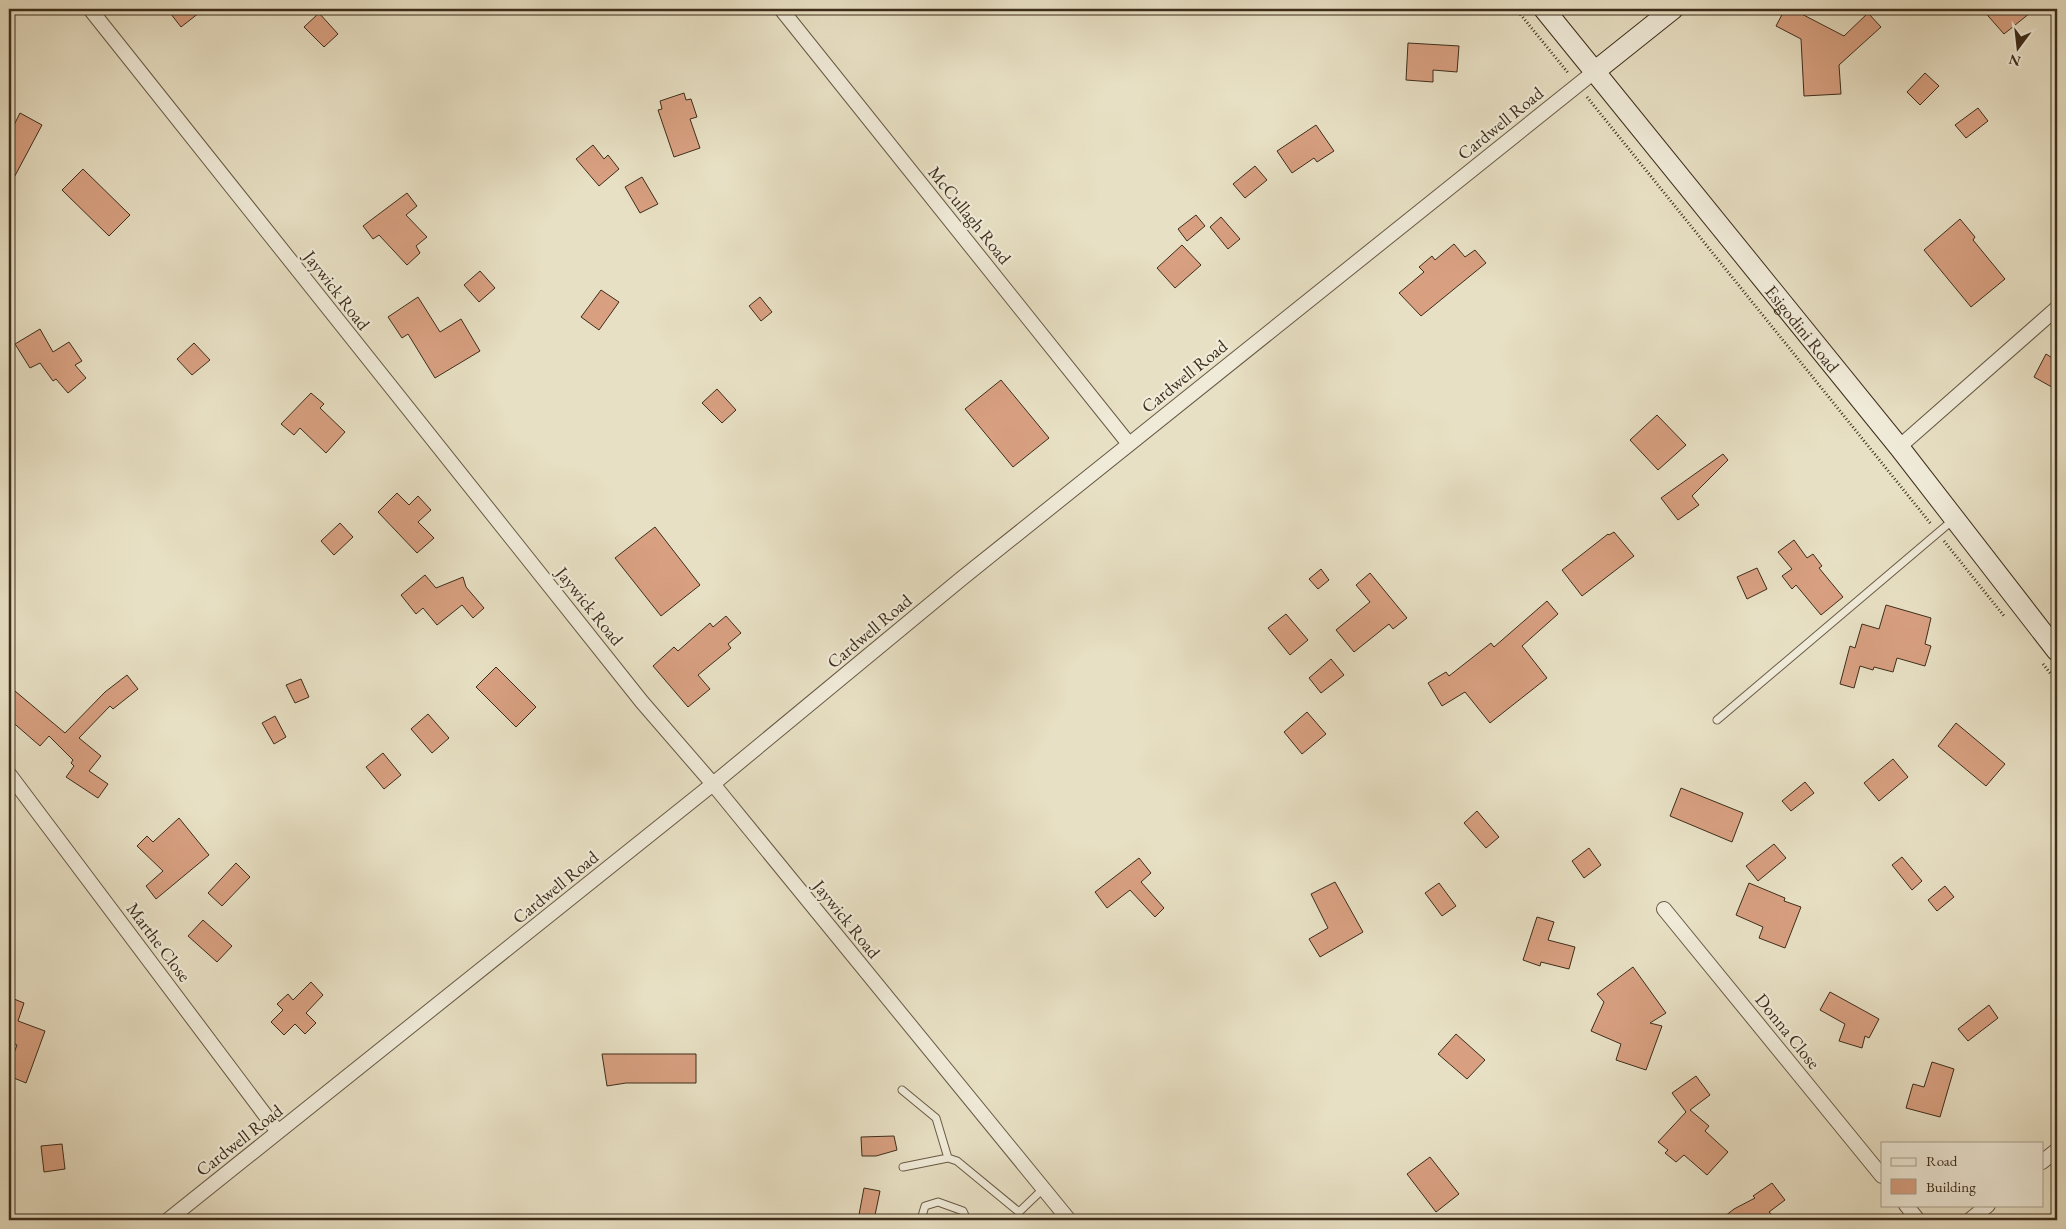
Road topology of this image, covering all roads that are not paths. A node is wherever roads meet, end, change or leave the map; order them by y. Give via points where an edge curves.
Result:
1 (90, 9) edge
2 (781, 9) edge
3 (1544, 9) edge
4 (1673, 9) edge
5 (1594, 72) junction
6 (2057, 308) edge
7 (1129, 444) junction
8 (1900, 447) junction
9 (1955, 519) junction
10 (2057, 651) edge
11 (1718, 720) dead end
12 (9, 774) edge
13 (713, 784) junction
14 (1664, 908) dead end
15 (902, 1090) dead end
16 (278, 1132) junction
17 (2057, 1150) edge
18 (948, 1158) junction
19 (2044, 1160) edge
20 (903, 1168) dead end
21 (1881, 1175) edge
22 (1043, 1189) junction
23 (1907, 1206) edge
24 (1987, 1206) edge
25 (1019, 1212) junction
26 (168, 1220) edge
27 (924, 1220) edge
28 (967, 1220) edge
29 (1018, 1220) edge
30 (1068, 1220) edge
31 (1918, 1220) edge
32 (1970, 1220) edge

1 - 13 street, Jaywick Road via 636,695
2 - 7 street, McCullagh Road
3 - 5 main road, Esigodini Road
4 - 5 main road
5 - 7 street, Cardwell Road
5 - 8 main road, Esigodini Road
6 - 8 street
7 - 13 street, Cardwell Road
8 - 9 main road, Esigodini Road
9 - 10 main road, Esigodini Road
9 - 11 lane
12 - 16 street, Marthe Close
13 - 16 street, Cardwell Road
13 - 22 street, Jaywick Road
14 - 21 street, Donna Close
15 - 18 lane via 936,1118
16 - 26 street, Cardwell Road
17 - 19 street
18 - 20 lane
18 - 25 lane via 957,1161
22 - 25 lane
22 - 30 street, Jaywick Road
23 - 31 street
24 - 32 street
25 - 29 lane
27 - 28 lane via 925,1206 938,1202 963,1211

